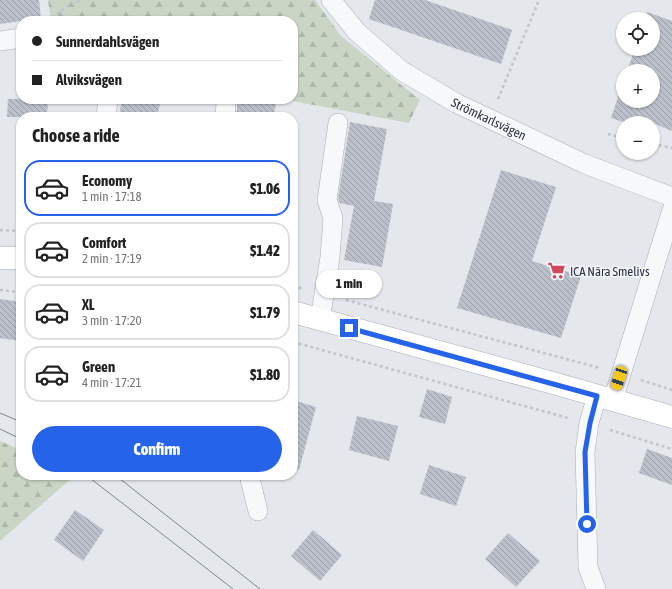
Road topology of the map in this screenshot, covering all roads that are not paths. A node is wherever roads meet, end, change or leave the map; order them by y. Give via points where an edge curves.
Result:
1 (331, 0) edge
2 (16, 39) edge
3 (0, 41) edge
4 (338, 123) dead end
5 (672, 197) edge
6 (672, 210) edge
7 (0, 258) edge
8 (16, 258) edge
9 (298, 313) edge
10 (320, 320) junction
11 (605, 398) junction
12 (672, 418) edge
13 (250, 480) edge
14 (258, 511) dead end
15 (596, 589) edge

1 - 5 street, Strömkarlsvägen via 357,32 402,71 456,103 585,164
2 - 3 street
4 - 10 street via 327,200 333,218 330,256
6 - 11 street via 621,374
7 - 8 street
9 - 10 street
10 - 11 street
11 - 12 street
11 - 15 street via 590,423 585,452 588,567
13 - 14 street

